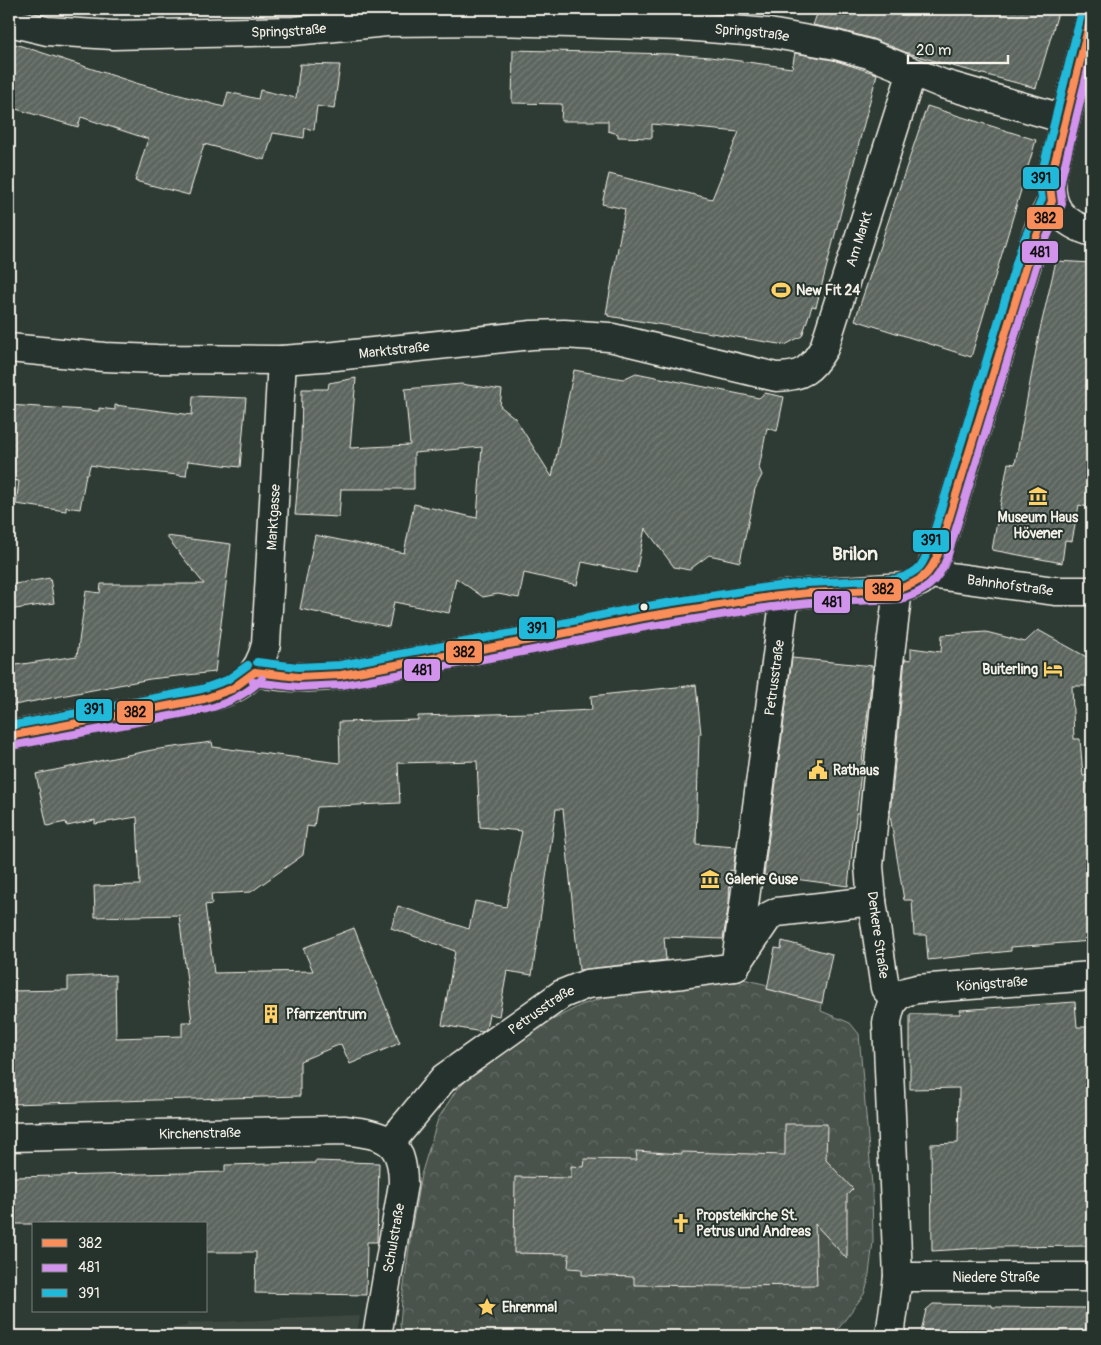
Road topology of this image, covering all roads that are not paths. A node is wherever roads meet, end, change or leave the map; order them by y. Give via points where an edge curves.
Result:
1 (1092, 13) edge
2 (718, 19) edge
3 (9, 22) edge
4 (912, 72) junction
5 (1065, 119) junction
6 (1052, 201) junction
7 (1092, 232) edge
8 (9, 348) edge
9 (282, 360) junction
10 (776, 377) joint
11 (929, 574) junction
12 (898, 589) junction
13 (1092, 591) edge
14 (785, 595) junction
15 (255, 672) junction
16 (9, 736) edge
17 (872, 901) junction
18 (735, 967) junction
19 (1092, 976) edge
20 (895, 999) junction
21 (9, 1137) edge
22 (391, 1142) junction
23 (898, 1277) junction
24 (1092, 1277) edge
25 (377, 1336) edge
26 (890, 1336) edge

1 - 5 street
2 - 3 street, Springstraße via 684,26 407,21 294,31 113,35 48,31
2 - 4 street, Springstraße via 869,54
4 - 5 street, Springstraße
4 - 10 street, Am Markt via 824,348 817,361 799,375
5 - 6 street via 1052,174
6 - 7 street via 1068,221
6 - 11 street via 1032,247
8 - 9 street, Marktstraße via 157,359
9 - 10 street, Marktstraße via 564,334 609,337
9 - 15 street, Marktgasse via 266,644
11 - 12 street via 916,584
11 - 13 street, Bahnhofstraße via 1055,591
12 - 14 street
12 - 17 street, Derkere Straße via 869,866
14 - 15 street via 643,617 341,675 313,679
14 - 18 street, Petrusstraße
15 - 16 street via 226,693 204,699
17 - 18 street via 777,912 769,916
17 - 20 street, Derkere Straße via 886,988
18 - 22 street, Petrusstraße via 587,984 567,991 444,1078
19 - 20 street, Königstraße via 917,989 904,992
20 - 23 street via 889,1008 888,1023
21 - 22 street, Kirchenstraße via 344,1130 365,1132
22 - 25 street, Schulstraße via 400,1159 403,1184
23 - 24 street, Niedere Straße
23 - 26 street

